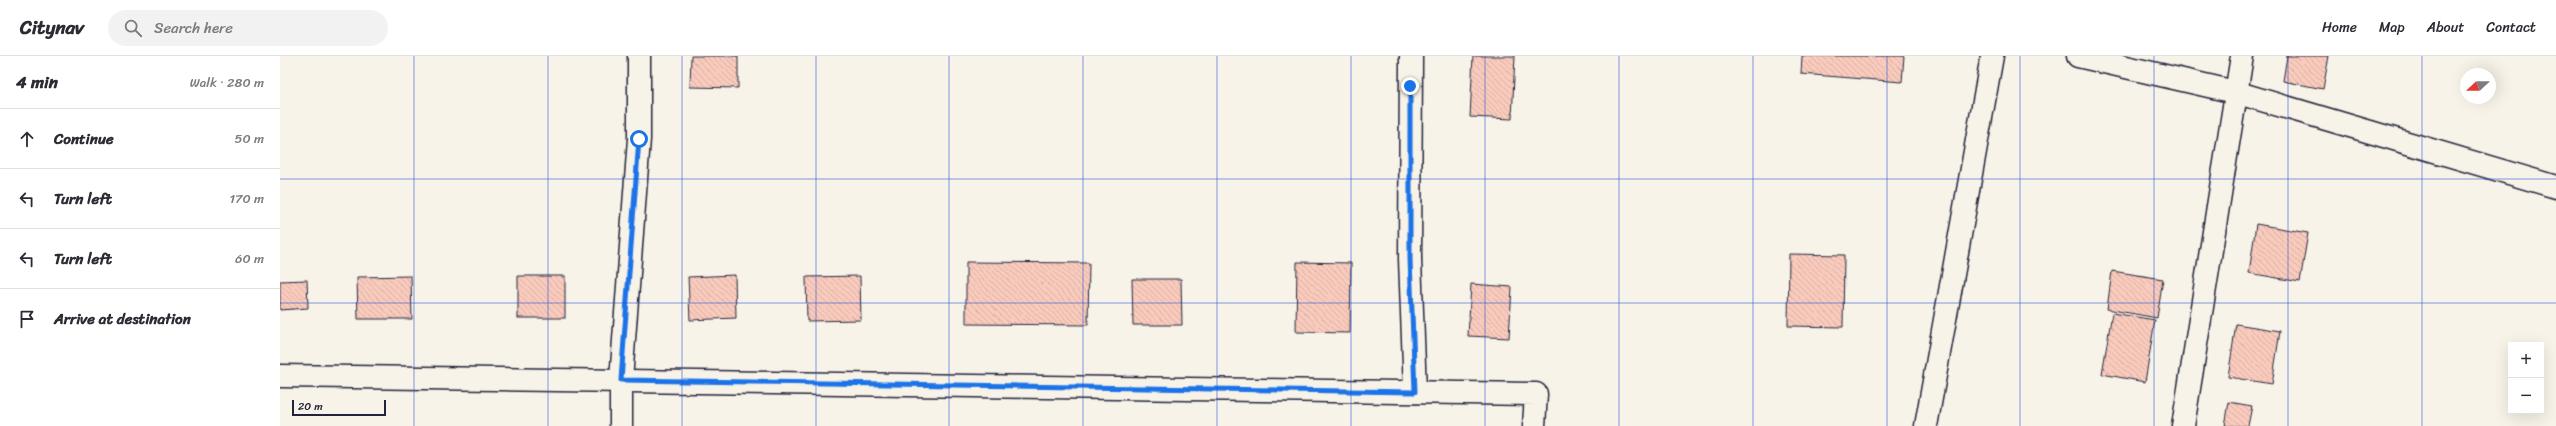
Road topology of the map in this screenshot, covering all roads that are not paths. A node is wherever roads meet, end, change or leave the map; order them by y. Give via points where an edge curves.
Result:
1 (639, 56) edge
2 (1411, 56) edge
3 (1992, 56) edge
4 (2078, 56) edge
5 (2242, 56) edge
6 (2235, 92) junction
7 (2556, 187) edge
8 (280, 376) edge
9 (621, 380) junction
10 (1415, 392) junction
11 (621, 426) edge
12 (1534, 426) edge
13 (1926, 426) edge
14 (2183, 426) edge

1 - 9 street via 639,139
2 - 10 street via 1410,259
3 - 13 street
4 - 6 street
5 - 6 street
6 - 7 street
6 - 14 street via 2210,266
8 - 9 street
9 - 10 street
9 - 11 street
10 - 12 street via 1536,394

